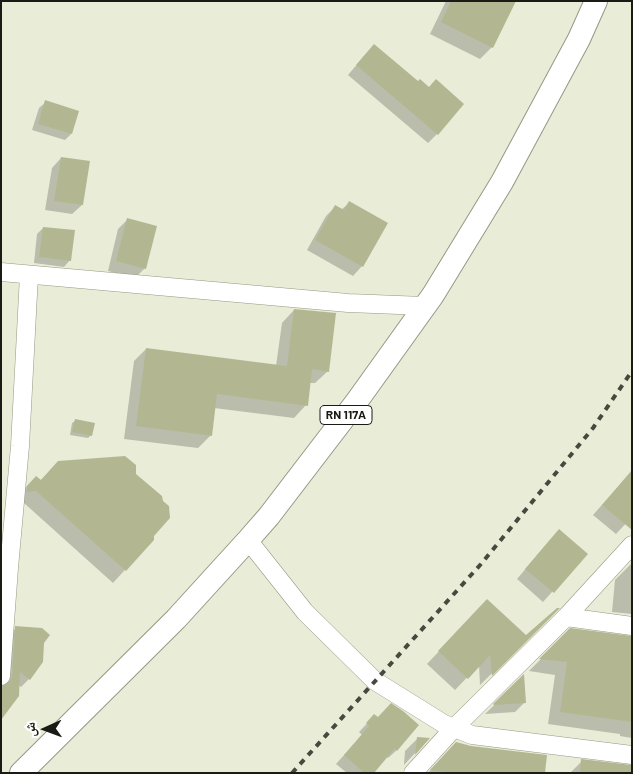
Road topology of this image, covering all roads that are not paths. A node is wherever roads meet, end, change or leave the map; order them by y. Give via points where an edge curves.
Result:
1 (596, 1) edge
2 (1, 272) edge
3 (29, 275) junction
4 (424, 306) junction
5 (248, 540) junction
6 (632, 545) edge
7 (566, 617) junction
8 (632, 626) edge
9 (1, 676) edge
10 (454, 728) junction
11 (632, 755) edge
12 (21, 773) edge
13 (413, 773) edge

1 - 4 main road, RN 117A via 502,182
2 - 3 street
3 - 4 street via 338,302
3 - 9 street via 20,446
4 - 5 main road, RN 117A via 346,416
5 - 10 street via 305,612 375,681
5 - 12 main road, RN 117A via 176,619
6 - 7 street
7 - 8 street
7 - 10 street
10 - 11 street via 472,735
10 - 13 street

